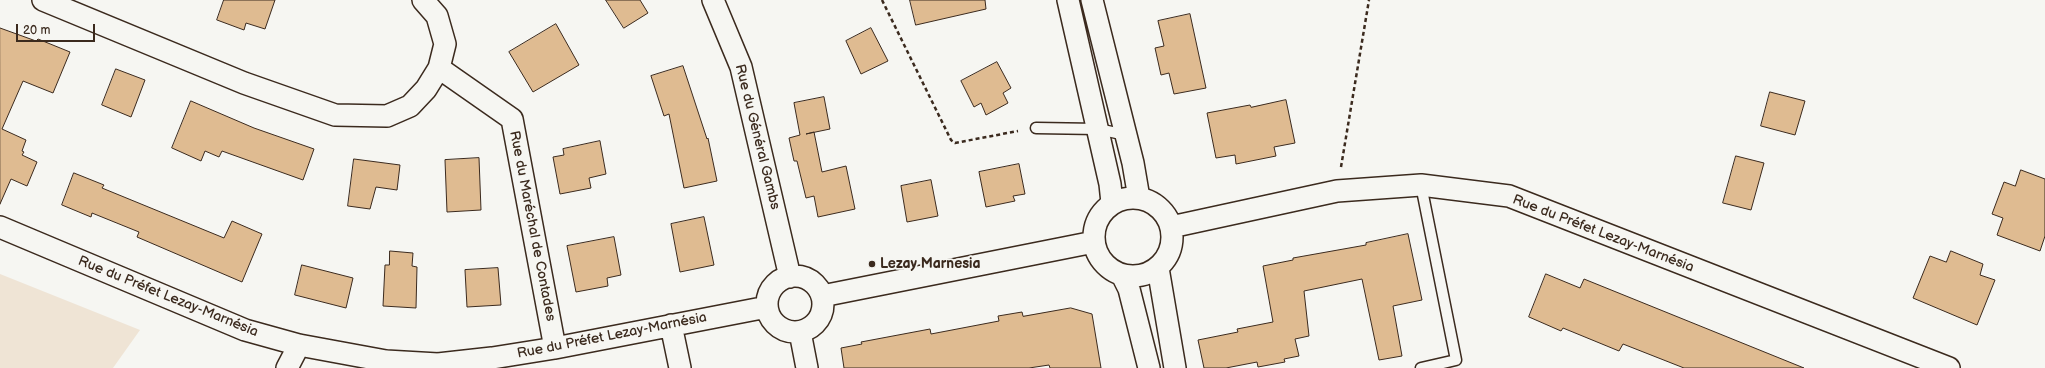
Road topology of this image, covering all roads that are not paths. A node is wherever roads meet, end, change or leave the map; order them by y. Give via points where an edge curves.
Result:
1 (43, 0) edge
2 (423, 0) edge
3 (713, 0) edge
4 (1068, 0) edge
5 (1092, 0) edge
6 (439, 68) junction
7 (1036, 128) road end
8 (1098, 129) junction
9 (1126, 135) junction
10 (1421, 185) junction
11 (1139, 198) junction
12 (1112, 203) junction
13 (1172, 227) junction
14 (0, 228) edge
15 (1094, 242) junction
16 (1158, 268) junction
17 (1122, 274) junction
18 (790, 276) junction
19 (822, 296) junction
20 (767, 307) junction
21 (671, 326) junction
22 (800, 332) junction
23 (299, 345) junction
24 (555, 348) junction
25 (437, 366) edge
26 (287, 368) edge
27 (680, 368) edge
28 (806, 368) edge
29 (1149, 368) edge
30 (1175, 368) edge
31 (1421, 368) edge
32 (1949, 368) edge

1 - 6 street via 244,83 335,115 387,116 410,106 426,89
2 - 6 street via 437,16 445,44
3 - 18 street, Rue du Général Gambs via 741,67
4 - 8 street
5 - 9 street
6 - 24 street, Rue du Maréchal de Contades via 512,119
7 - 8 lane
8 - 9 lane
8 - 12 street
9 - 11 street
10 - 13 street, Rue du Préfet Lezay-Marnésia via 1337,192
10 - 31 lane via 1456,360
10 - 32 street, Rue du Préfet Lezay-Marnésia via 1509,196
11 - 12 street via 1121,199
11 - 13 street via 1160,207
12 - 15 street via 1096,224
13 - 16 street via 1170,250 1166,260
14 - 23 street, Rue du Préfet Lezay-Marnésia via 245,330
15 - 17 street via 1103,262
15 - 19 street
16 - 17 street via 1140,275
16 - 30 street
17 - 29 street via 1129,289
18 - 19 street via 806,278 818,288
18 - 20 street via 782,279 770,291
19 - 22 street via 821,315 809,329
20 - 21 street, Rue du Préfet Lezay-Marnésia
20 - 22 street via 774,323 790,332
21 - 24 street, Rue du Préfet Lezay-Marnésia
21 - 27 street
22 - 28 street
23 - 25 street, Rue du Préfet Lezay-Marnésia via 386,361
23 - 26 street
24 - 25 street, Rue du Préfet Lezay-Marnésia

